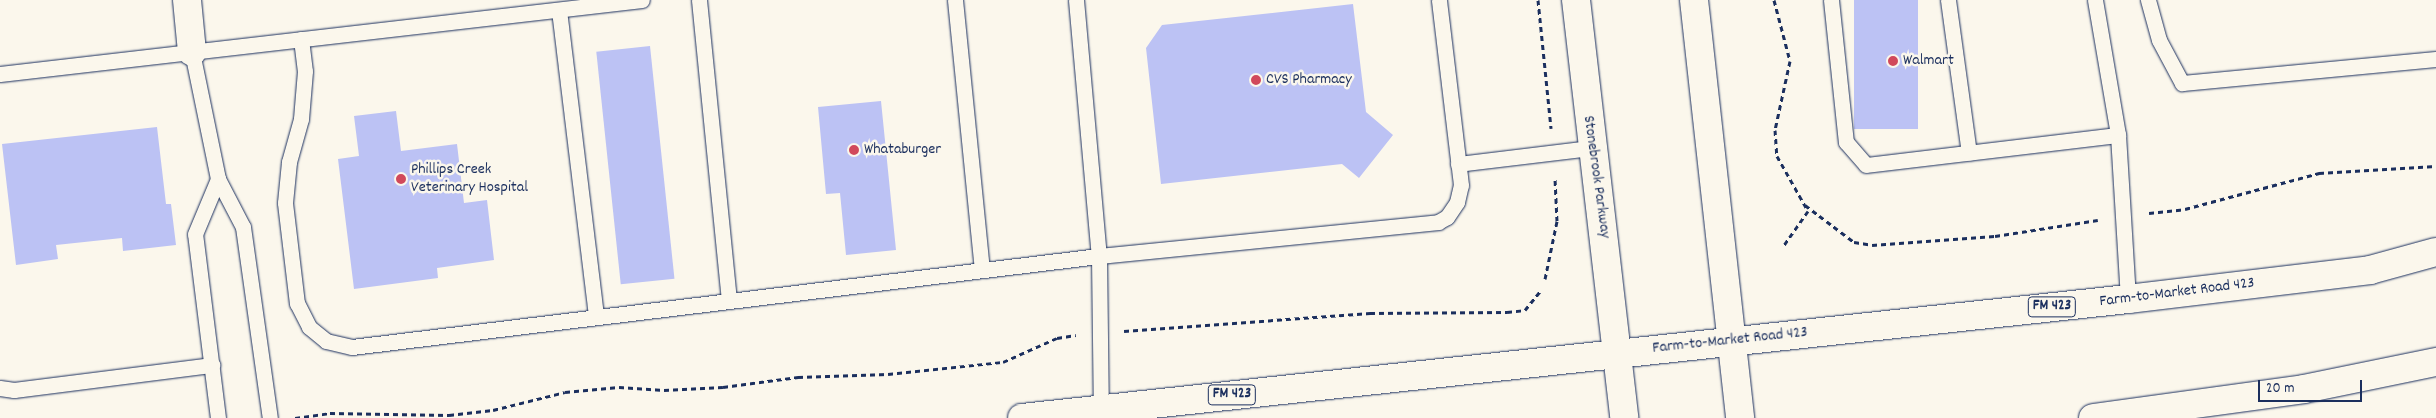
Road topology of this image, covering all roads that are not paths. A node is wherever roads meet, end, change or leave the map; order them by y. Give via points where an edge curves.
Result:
1 (187, 0) edge
2 (642, 0) edge
3 (699, 0) edge
4 (955, 0) edge
5 (1076, 0) edge
6 (1439, 0) edge
7 (1576, 0) edge
8 (1694, 0) edge
9 (1831, 0) edge
10 (1948, 0) edge
11 (2095, 0) edge
12 (2148, 0) edge
13 (559, 10) junction
14 (301, 39) junction
15 (192, 52) junction
16 (2436, 59) edge
17 (0, 74) edge
18 (2118, 135) junction
19 (1591, 148) junction
20 (1969, 153) junction
21 (1458, 164) junction
22 (218, 179) junction
23 (2436, 252) edge
24 (1099, 256) junction
25 (982, 270) junction
26 (2128, 299) junction
27 (729, 301) junction
28 (596, 317) junction
29 (1734, 340) junction
30 (1617, 353) junction
31 (2436, 362) edge
32 (212, 365) junction
33 (0, 388) edge
34 (1102, 409) junction
35 (218, 418) edge
36 (270, 418) edge
37 (1022, 418) edge
38 (1624, 418) edge
39 (1740, 418) edge
40 (2093, 418) edge

1 - 15 main road
2 - 13 lane
3 - 27 lane
4 - 25 lane
5 - 24 lane
6 - 21 lane
7 - 19 main road, Stonebrook Parkway
8 - 29 main road
9 - 20 lane via 1846,142 1866,165
10 - 20 lane
11 - 18 lane
12 - 16 lane via 2159,40 2182,83
13 - 14 lane
13 - 28 lane
14 - 15 lane
14 - 28 lane via 305,71 301,118 289,162 285,203 297,303 309,327 326,341 352,347
15 - 17 lane
15 - 22 lane
18 - 20 lane
18 - 26 lane
19 - 21 lane
19 - 30 main road, Stonebrook Parkway
21 - 24 lane via 1461,185 1457,202 1447,217 1438,222
22 - 32 lane via 195,234
22 - 36 lane via 243,226
23 - 26 main road, Farm-to-Market Road 423 / FM 423 via 2370,270
24 - 25 lane
24 - 34 lane
25 - 27 lane
26 - 29 main road, Farm-to-Market Road 423 / FM 423
27 - 28 lane
29 - 30 main road, Farm-to-Market Road 423 / FM 423
29 - 39 main road
30 - 34 main road, Farm-to-Market Road 423 / FM 423
30 - 38 main road, Stonebrook Parkway
31 - 40 main road via 2304,389
32 - 33 lane via 14,390
32 - 35 lane
34 - 37 main road, Farm-to-Market Road 423 / FM 423

